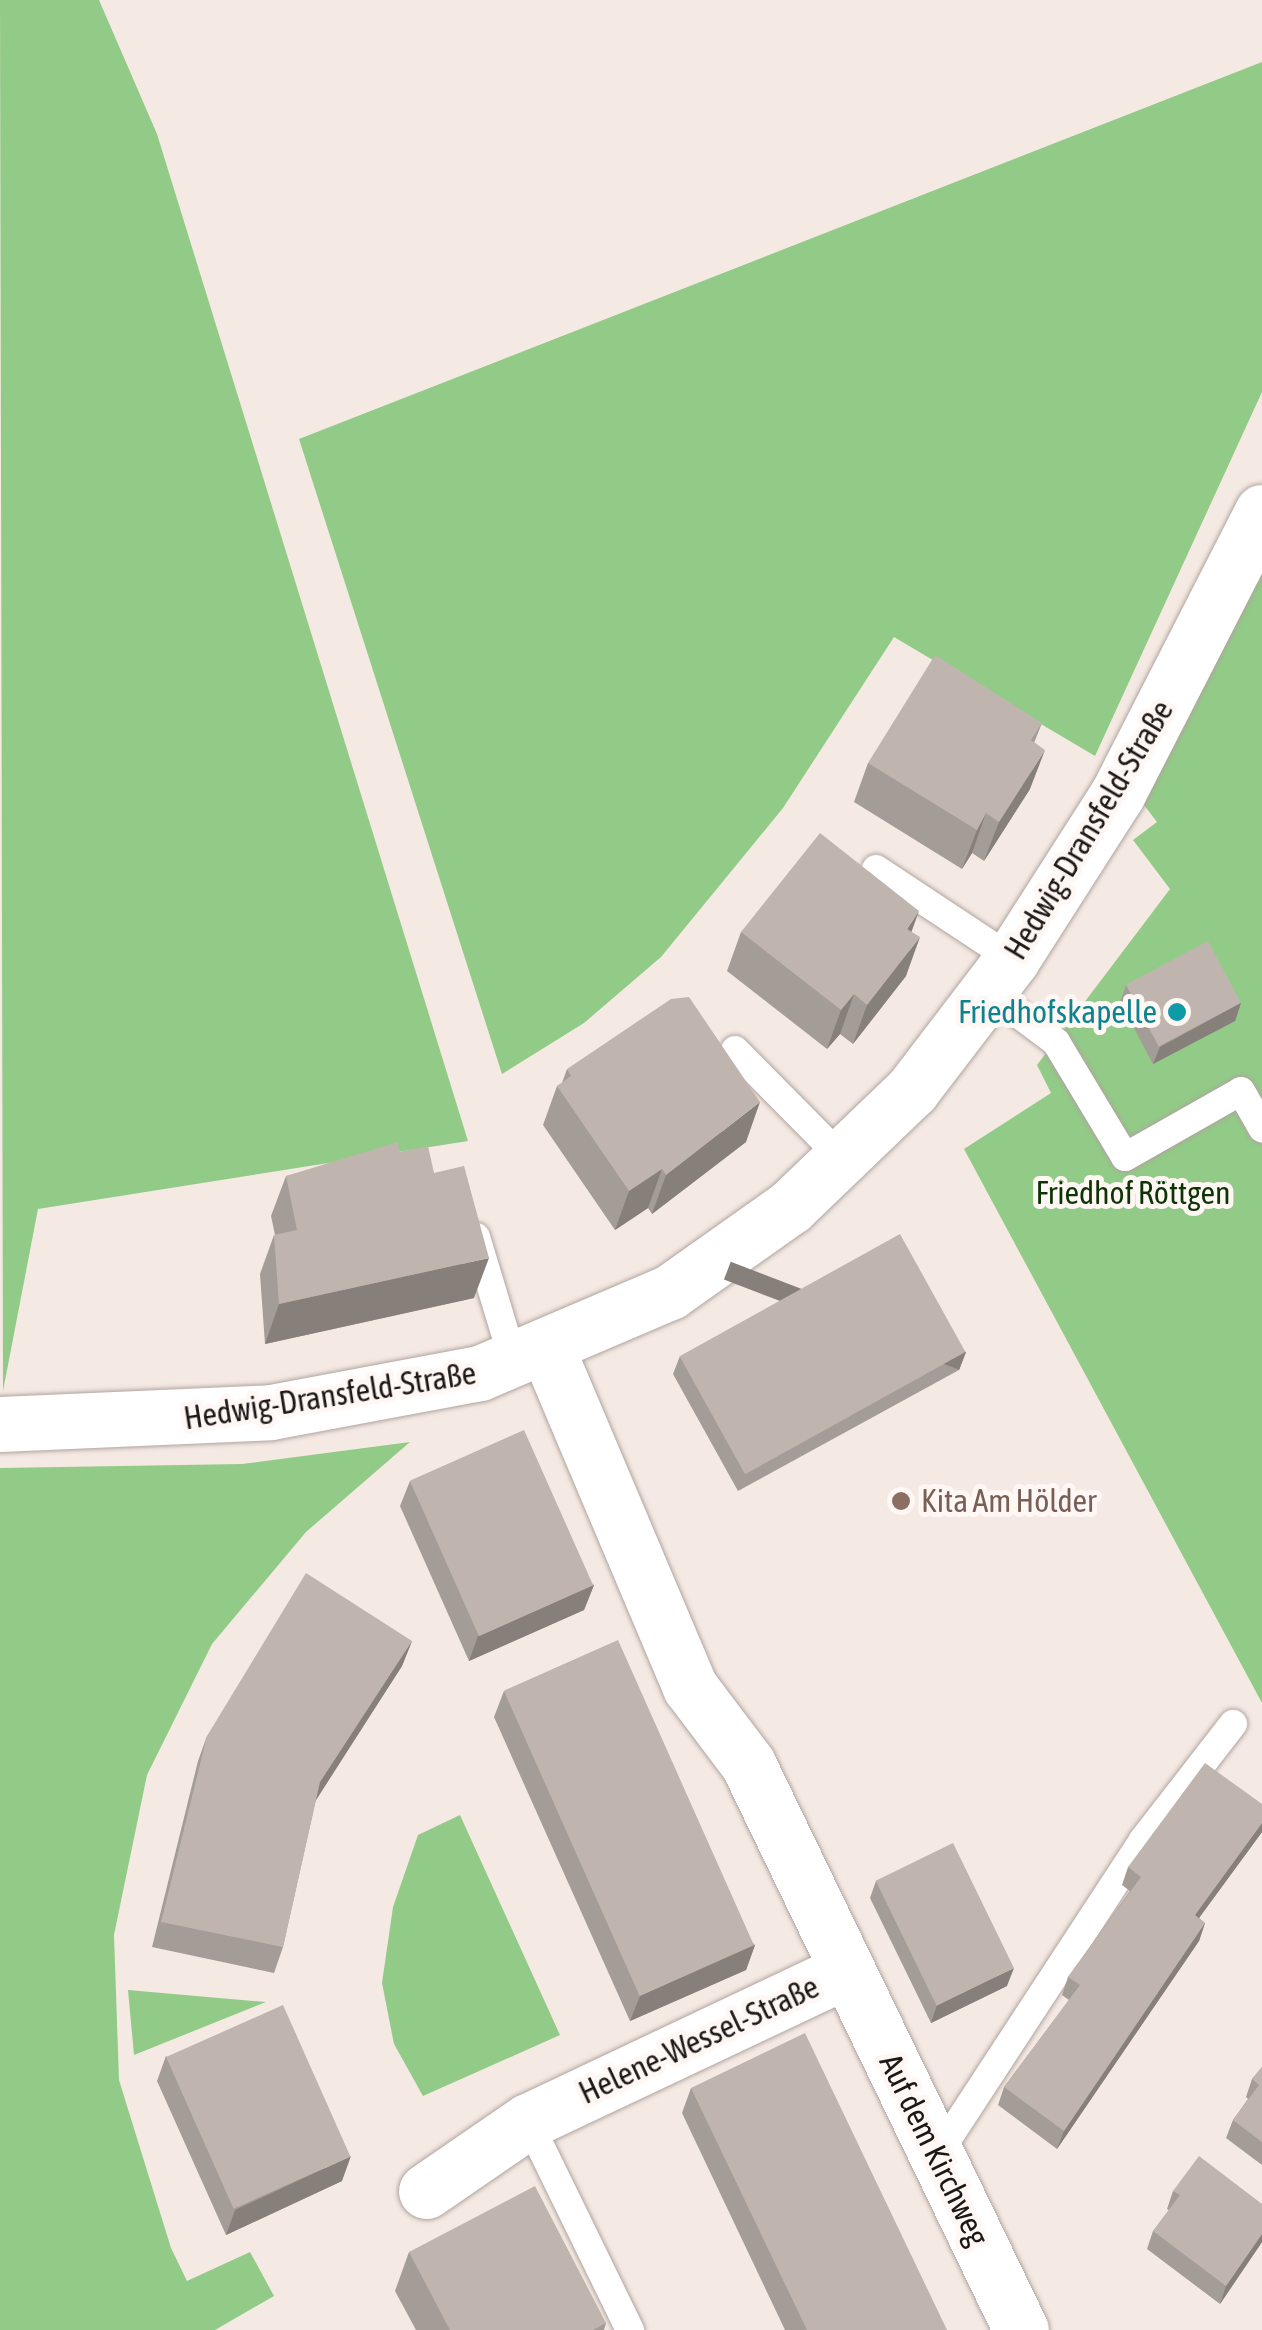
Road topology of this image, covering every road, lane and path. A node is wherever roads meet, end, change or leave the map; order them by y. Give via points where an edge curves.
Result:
1 (1262, 512) edge
2 (876, 869) dead end
3 (1001, 976) junction
4 (734, 1050) dead end
5 (1262, 1128) edge
6 (842, 1157) junction
7 (476, 1237) edge
8 (531, 1357) junction
9 (0, 1424) edge
10 (1233, 1724) dead end
11 (846, 1971) junction
12 (528, 2121) junction
13 (937, 2155) junction
14 (426, 2191) dead end
15 (630, 2330) edge
16 (1021, 2330) edge

1 - 3 street, Hedwig-Dransfeld-Straße via 1117,795
2 - 3 lane
3 - 5 lane via 1056,1042 1125,1157 1241,1092
3 - 6 street, Hedwig-Dransfeld-Straße via 912,1090
4 - 6 lane
6 - 8 street, Hedwig-Dransfeld-Straße via 790,1207 670,1292
7 - 8 lane
8 - 9 street, Hedwig-Dransfeld-Straße via 271,1412
8 - 11 street, Helene-Wessel-Straße via 690,1687 748,1764
10 - 13 lane via 1143,1840
11 - 12 street, Helene-Wessel-Straße
11 - 13 street, Auf dem Kirchweg
12 - 14 street, Helene-Wessel-Straße
12 - 15 lane
13 - 16 street, Auf dem Kirchweg

